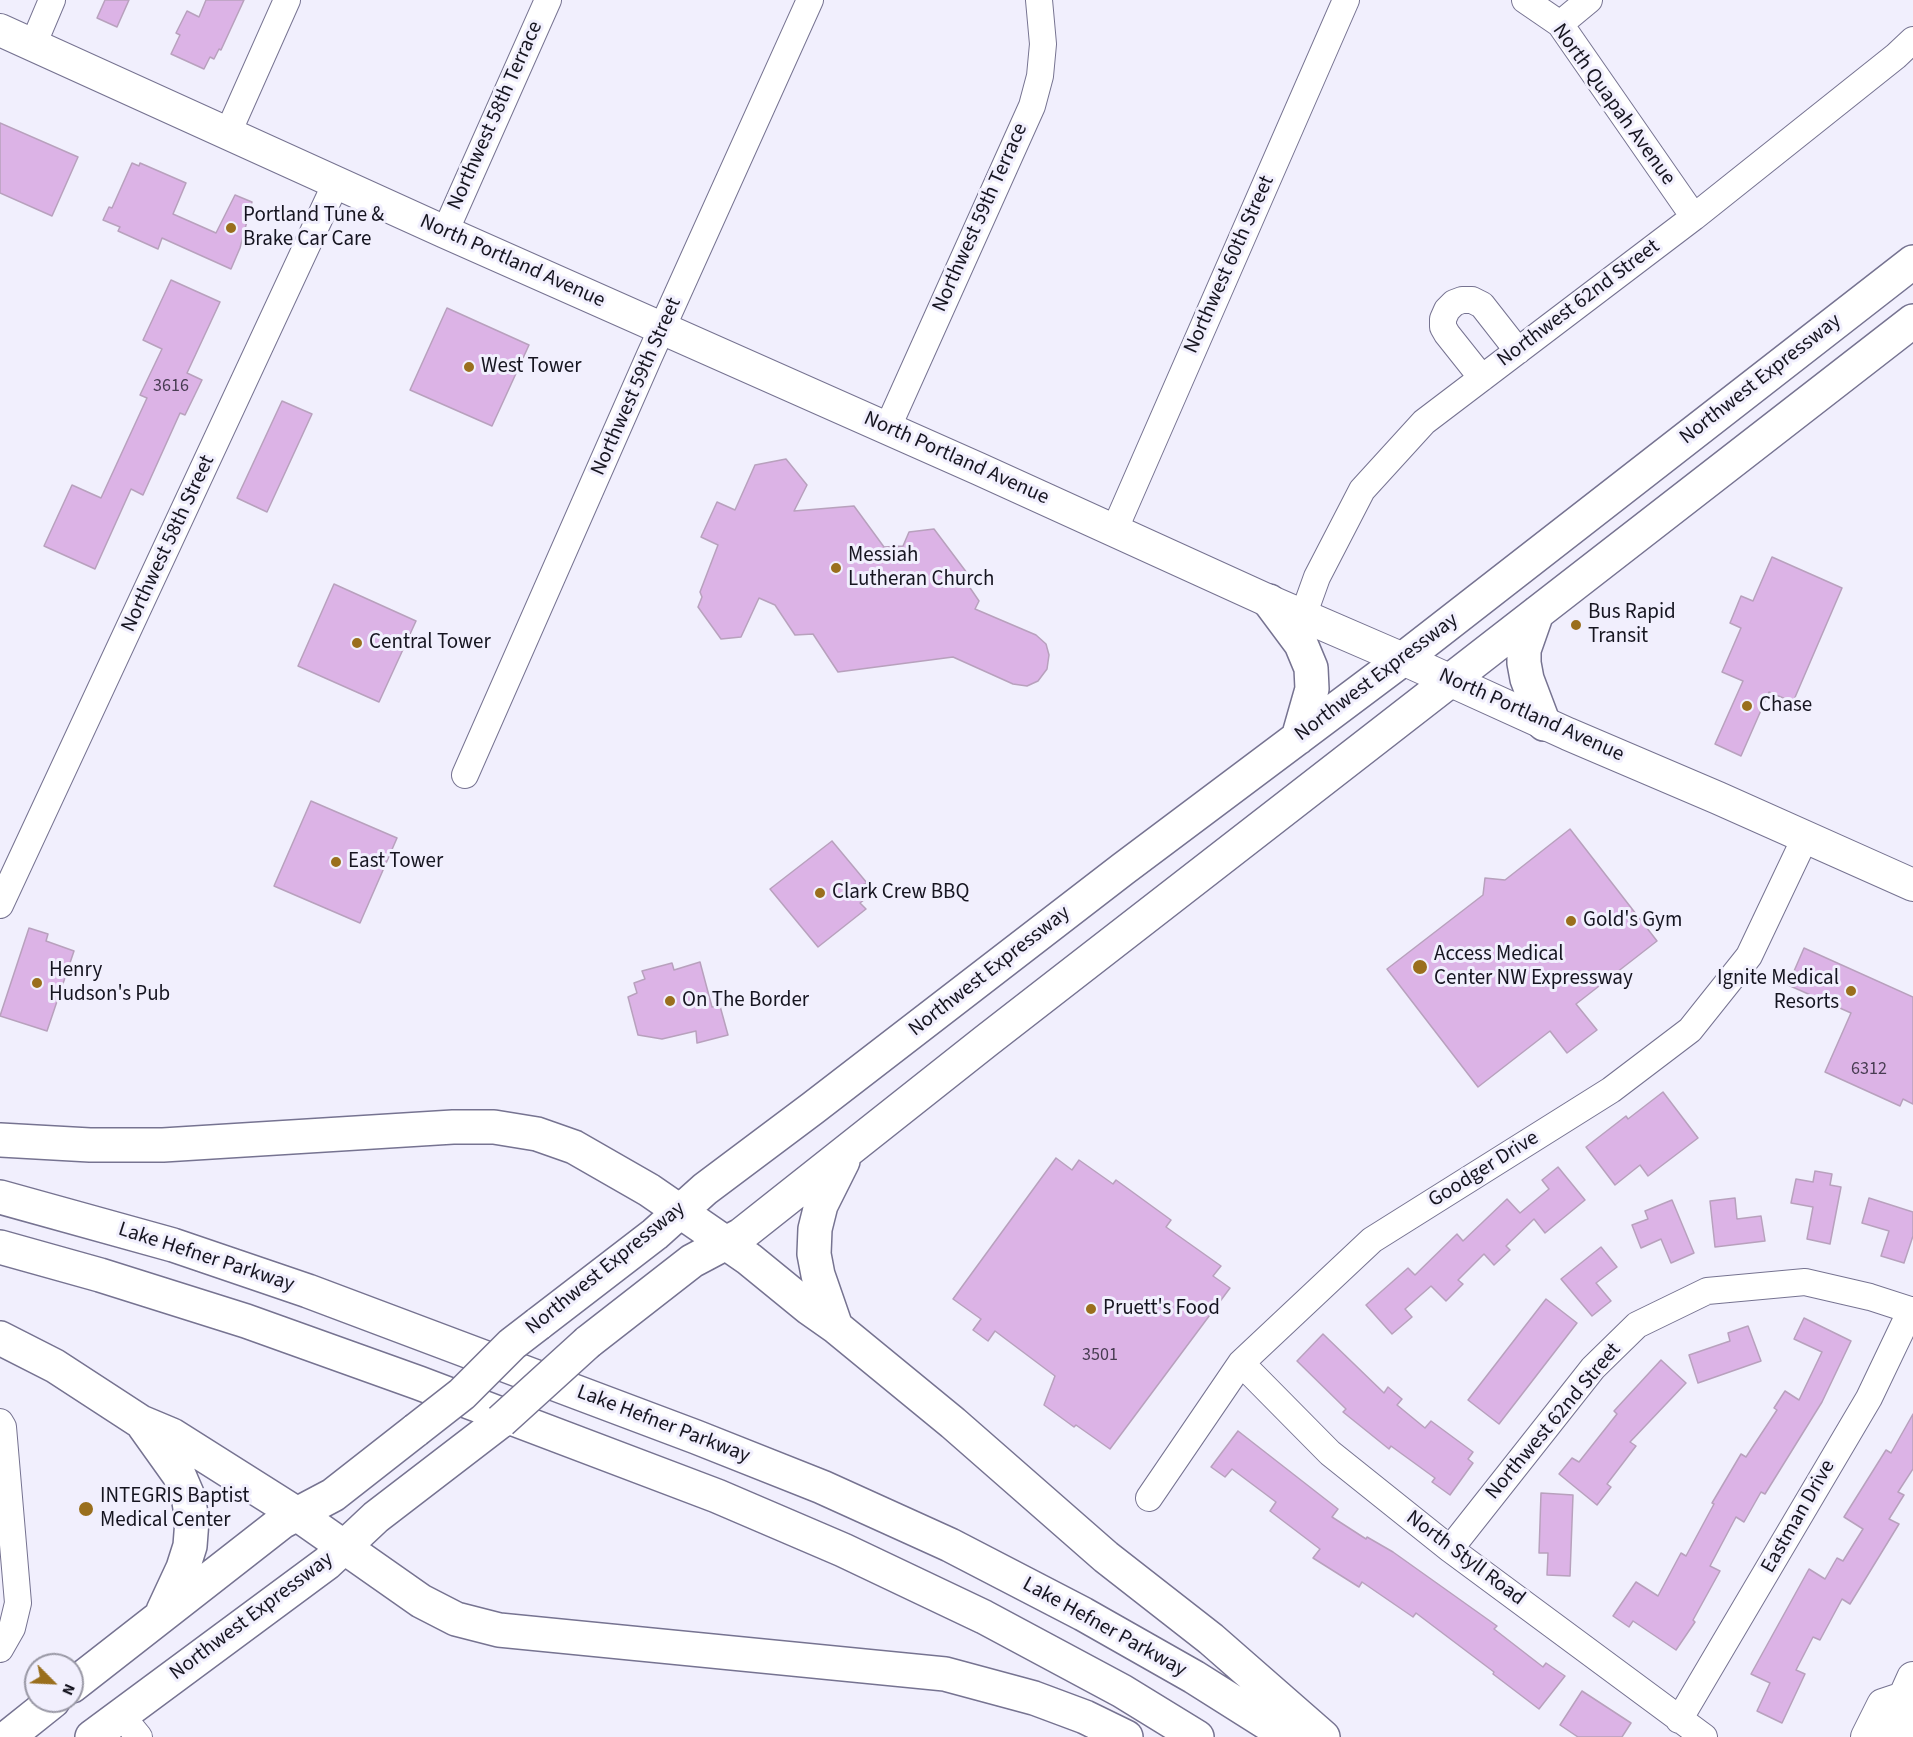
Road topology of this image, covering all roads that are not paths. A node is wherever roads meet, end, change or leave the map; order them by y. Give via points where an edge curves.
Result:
1 (52, 0) edge
2 (287, 0) edge
3 (548, 0) edge
4 (810, 0) edge
5 (1039, 0) edge
6 (1346, 0) edge
7 (1525, 0) edge
8 (1589, 0) edge
9 (1560, 24) junction
10 (0, 30) edge
11 (1913, 40) edge
12 (33, 45) junction
13 (227, 135) junction
14 (336, 183) junction
15 (1694, 217) junction
16 (444, 232) junction
17 (1913, 262) edge
18 (1913, 321) edge
19 (662, 329) junction
20 (1518, 351) junction
21 (1482, 378) junction
22 (887, 429) junction
23 (1114, 531) junction
24 (1269, 601) junction
25 (1537, 613) junction
26 (1303, 615) junction
27 (1403, 659) junction
28 (1450, 680) junction
29 (1544, 723) junction
30 (1298, 738) junction
31 (465, 775) dead end
32 (1805, 838) junction
33 (1913, 885) edge
34 (0, 905) edge
35 (0, 1140) edge
36 (848, 1152) junction
37 (0, 1197) edge
38 (680, 1211) junction
39 (726, 1243) junction
40 (0, 1247) edge
41 (1912, 1311) edge
42 (836, 1327) junction
43 (0, 1338) edge
44 (1241, 1363) junction
45 (0, 1422) edge
46 (141, 1422) junction
47 (1149, 1498) dead end
48 (297, 1514) junction
49 (345, 1547) junction
50 (1450, 1549) junction
51 (161, 1615) junction
52 (0, 1649) edge
53 (116, 1652) junction
54 (84, 1677) edge
55 (84, 1686) edge
56 (1908, 1688) edge
57 (38, 1713) edge
58 (59, 1713) edge
59 (1679, 1720) junction
60 (130, 1726) edge
61 (8, 1737) edge
62 (37, 1737) edge
63 (92, 1737) edge
64 (1126, 1737) edge
65 (1197, 1737) edge
66 (1289, 1737) edge
67 (1323, 1737) edge
68 (1704, 1737) edge
69 (1867, 1737) edge
70 (1900, 1737) edge

1 - 12 street
2 - 13 street
3 - 16 street, Northwest 58th Terrace
4 - 19 street, Northwest 59th Street
5 - 22 street, Northwest 59th Terrace via 1043,44 1032,106
6 - 23 street, Northwest 60th Street
7 - 9 street, North Quapah Avenue
8 - 9 street
9 - 15 street, North Quapah Avenue
10 - 12 main road, North Portland Avenue
11 - 15 street, Northwest 62nd Street
12 - 13 main road, North Portland Avenue
13 - 14 main road, North Portland Avenue
14 - 16 main road, North Portland Avenue
14 - 34 street, Northwest 58th Street
15 - 20 street, Northwest 62nd Street
16 - 19 main road, North Portland Avenue
17 - 27 highway, Northwest Expressway
18 - 25 highway, Northwest Expressway
19 - 22 main road, North Portland Avenue
19 - 31 street, Northwest 59th Street
20 - 21 street, Northwest 62nd Street
20 - 21 street via 1482,305 1472,300 1454,303 1447,310 1443,327
21 - 26 street, Northwest 62nd Street via 1424,422 1362,490 1317,577
22 - 23 main road, North Portland Avenue
23 - 24 main road, North Portland Avenue
24 - 26 main road, North Portland Avenue
24 - 30 highway via 1301,644 1311,668 1312,689
25 - 28 highway, Northwest Expressway
25 - 29 highway via 1524,650 1524,663
26 - 27 main road, North Portland Avenue
27 - 28 main road, North Portland Avenue
27 - 30 highway, Northwest Expressway
28 - 29 main road, North Portland Avenue
28 - 36 highway, Northwest Expressway
29 - 32 main road, North Portland Avenue
30 - 38 highway, Northwest Expressway via 1123,868
32 - 33 main road, North Portland Avenue
32 - 44 street, Goodger Drive via 1749,956 1690,1030 1611,1090 1372,1240
35 - 38 highway via 163,1145 494,1127 537,1134 574,1147
36 - 39 highway, Northwest Expressway
36 - 42 highway via 821,1205 815,1229 818,1275
37 - 66 highway, Lake Hefner Parkway via 173,1245 308,1290 822,1487 950,1545 1083,1614
38 - 39 highway
38 - 48 highway, Northwest Expressway, bridge via 512,1344 462,1394 333,1495
39 - 42 highway
39 - 49 highway, Northwest Expressway, bridge via 692,1261 588,1342 501,1421 376,1517
40 - 65 highway via 246,1322 717,1496 984,1617 1122,1691
41 - 50 street, Northwest 62nd Street via 1805,1282 1707,1292 1637,1325 1593,1368
41 - 59 street, Eastman Drive via 1869,1398
42 - 67 highway
43 - 46 highway via 55,1366
44 - 47 street, Goodger Drive
44 - 50 street, North Styll Road via 1330,1453
45 - 52 street via 18,1604 12,1628
46 - 48 highway via 172,1435
46 - 51 highway via 179,1475 192,1520 183,1568
48 - 49 highway
48 - 51 highway, Northwest Expressway
49 - 60 highway, Northwest Expressway
49 - 64 highway via 421,1602 456,1619 499,1630 945,1674 1034,1698
50 - 59 street, North Styll Road
51 - 53 highway, Northwest Expressway
53 - 54 highway, Northwest Expressway
53 - 55 highway
56 - 69 main road via 1883,1705
56 - 70 main road via 1910,1717
57 - 61 highway
58 - 62 highway
59 - 68 street, North Styll Road
60 - 63 highway, Northwest Expressway

